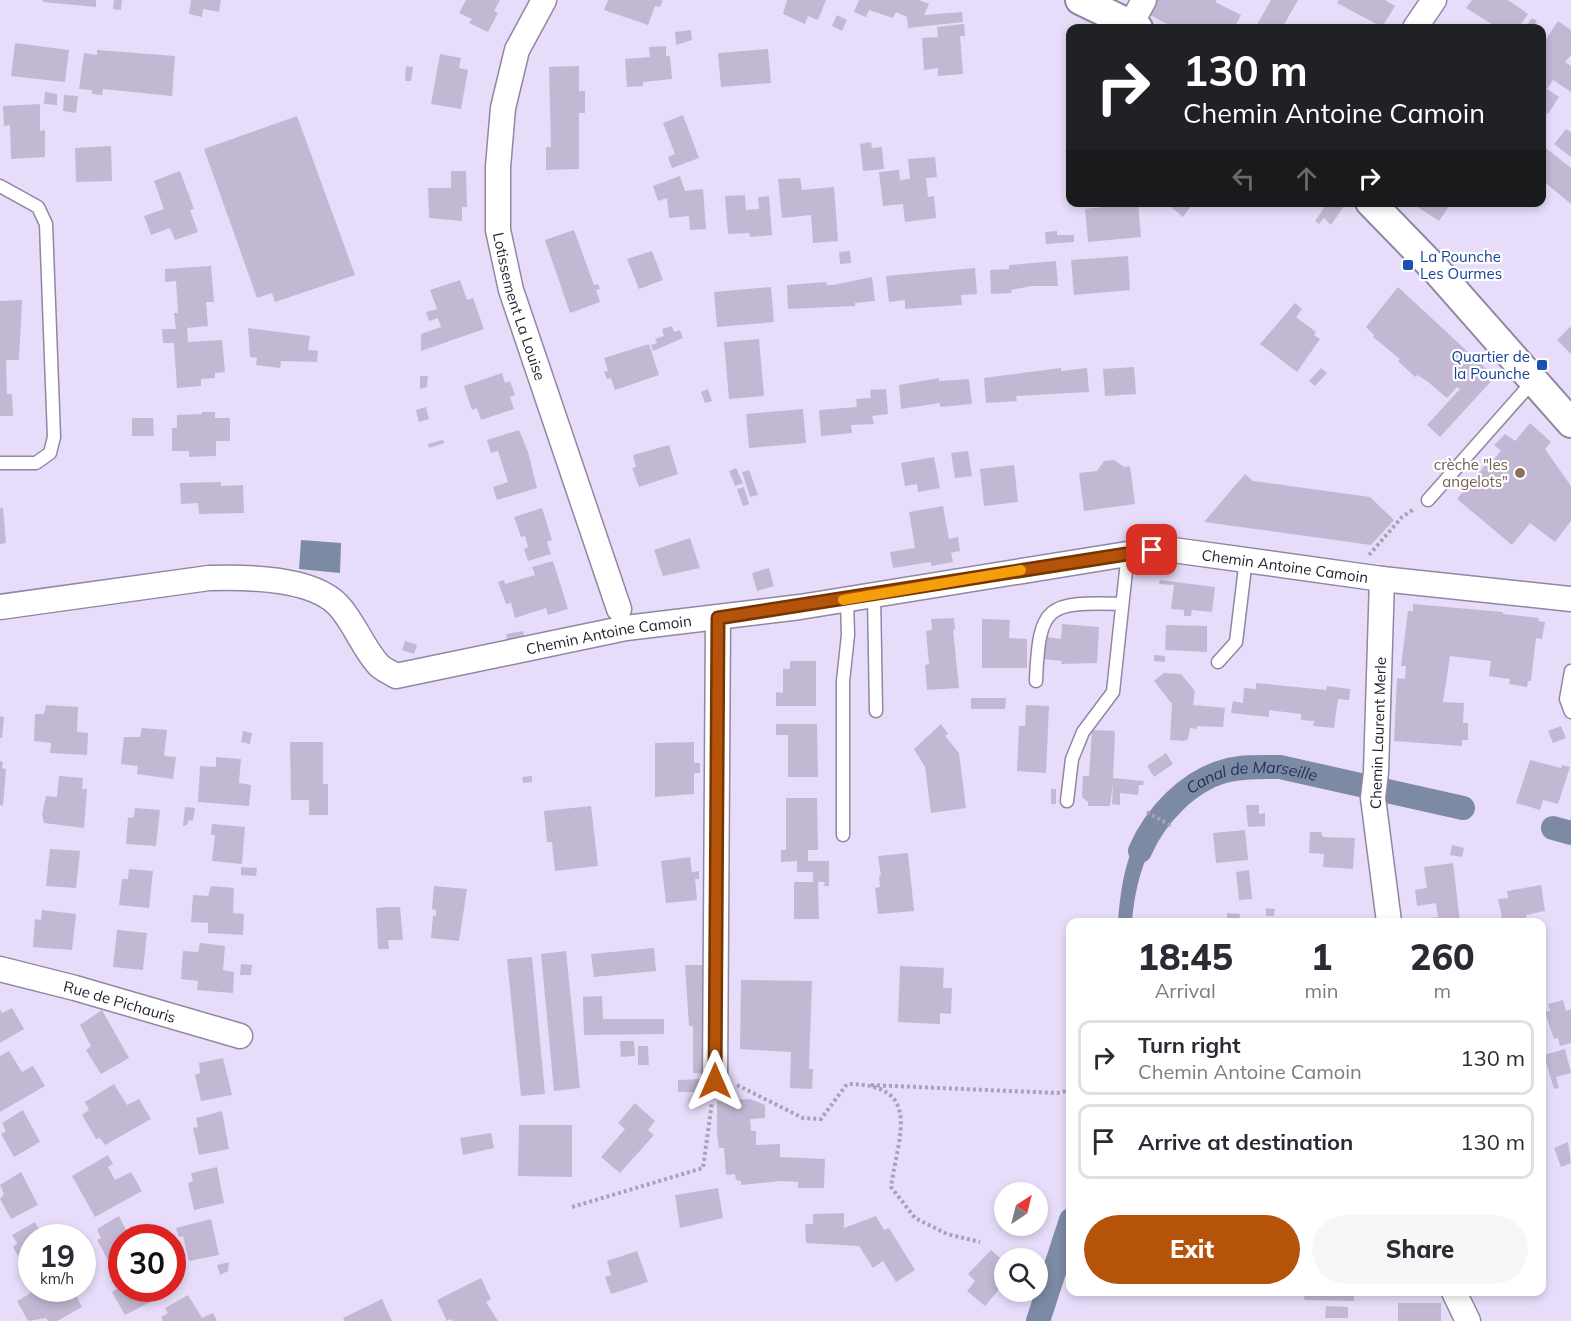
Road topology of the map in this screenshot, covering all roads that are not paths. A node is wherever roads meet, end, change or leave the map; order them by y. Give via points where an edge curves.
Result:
1 (544, 0) edge
2 (1080, 0) edge
3 (1434, 0) edge
4 (1138, 18) edge
5 (1418, 24) edge
6 (0, 186) edge
7 (1375, 207) edge
8 (1534, 379) junction
9 (1571, 423) edge
10 (0, 463) edge
11 (1428, 500) road end
12 (1128, 552) junction
13 (1246, 559) junction
14 (1374, 577) junction
15 (874, 595) junction
16 (1571, 598) edge
17 (847, 600) junction
18 (1122, 604) junction
19 (0, 607) edge
20 (619, 609) dead end
21 (718, 618) junction
22 (1218, 662) dead end
23 (1571, 671) edge
24 (1036, 681) dead end
25 (876, 711) dead end
26 (1571, 712) edge
27 (1067, 801) dead end
28 (843, 835) dead end
29 (1388, 918) edge
30 (0, 969) edge
31 (240, 1036) dead end
32 (715, 1081) road end
33 (1456, 1296) edge
34 (1468, 1321) edge

1 - 20 street, Lotissement La Louise via 517,50 503,108 498,230 511,290
2 - 4 street
3 - 5 street
6 - 10 lane via 38,207 46,224 54,437 50,453 36,463
7 - 8 street
8 - 9 street
8 - 11 lane
12 - 13 street, Chemin Antoine Camoin via 1173,550
12 - 15 street, Chemin Antoine Camoin
12 - 18 lane
13 - 14 street, Chemin Antoine Camoin
13 - 22 lane via 1236,642
14 - 16 street, Chemin Antoine Camoin
14 - 29 street, Chemin Laurent Merle via 1376,772 1372,798
15 - 17 street, Chemin Antoine Camoin
15 - 25 lane
17 - 21 street, Chemin Antoine Camoin
17 - 28 lane
18 - 24 lane via 1075,603 1046,617 1037,640
18 - 27 lane via 1113,692 1083,732 1072,759
19 - 21 street, Chemin Antoine Camoin via 209,578 256,579 307,588 337,604 378,665 396,676 626,628
21 - 32 street
23 - 26 lane via 1566,699
30 - 31 street, Rue de Pichauris
33 - 34 street

